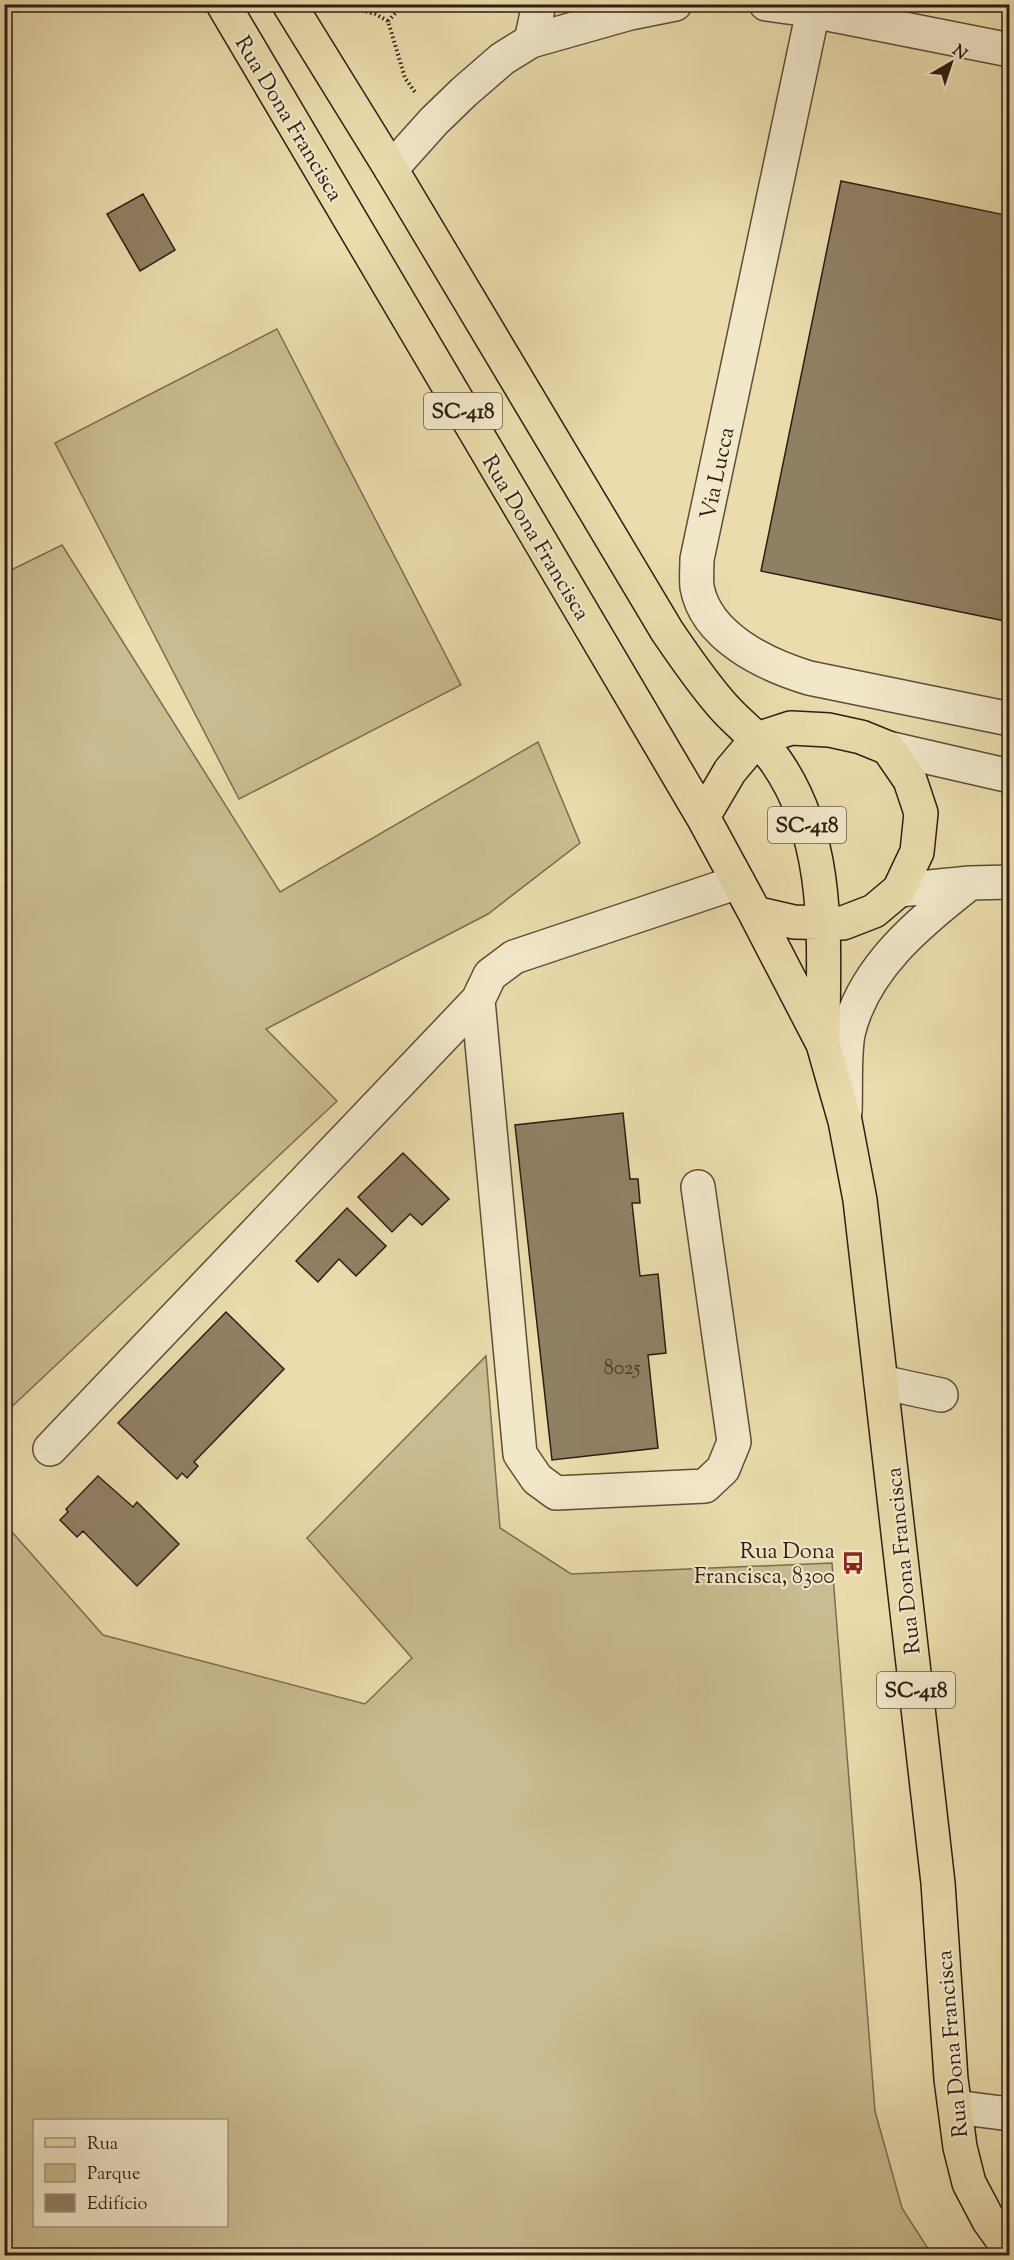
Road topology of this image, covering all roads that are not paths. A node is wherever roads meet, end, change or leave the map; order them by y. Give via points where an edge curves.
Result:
1 (223, 4) edge
2 (289, 4) edge
3 (539, 4) edge
4 (675, 4) edge
5 (766, 4) edge
6 (812, 7) edge
7 (531, 41) junction
8 (1010, 50) edge
9 (390, 169) junction
10 (1010, 719) edge
11 (757, 739) junction
12 (888, 748) junction
13 (1010, 776) edge
14 (703, 817) junction
15 (738, 882) junction
16 (1010, 882) edge
17 (970, 883) junction
18 (899, 890) junction
19 (755, 913) junction
20 (823, 924) junction
21 (478, 999) junction
22 (823, 1044) junction
23 (845, 1120) junction
24 (698, 1187) dead end
25 (881, 1382) junction
26 (941, 1395) dead end
27 (50, 1449) dead end
28 (955, 2107) junction
29 (1010, 2114) edge
30 (1010, 2250) edge

1 - 14 main road, Rua Dona Francisca / SC-418
2 - 9 main road, Rua Dona Francisca / SC-418
3 - 7 street
4 - 7 street
5 - 6 street
6 - 8 street
6 - 10 street, Via Lucca via 698,559 697,587 707,612 724,633 751,655 780,670
7 - 9 street via 502,59 434,121
9 - 11 main road, Rua Dona Francisca / SC-418 via 667,631 694,672
11 - 12 main road via 791,728 829,730
11 - 14 main road via 730,771
11 - 20 main road, Rua Dona Francisca / SC-418 via 775,760 798,799 820,877
12 - 13 street
12 - 18 main road via 910,780 921,813 917,852
14 - 15 main road, Rua Dona Francisca / SC-418
15 - 19 main road, Rua Dona Francisca / SC-418
15 - 21 street via 514,957 490,975
16 - 17 street
17 - 18 street
17 - 23 street via 909,935 859,999 848,1036
18 - 20 main road via 874,910 843,923
19 - 20 main road
19 - 22 main road, Rua Dona Francisca / SC-418
20 - 22 main road, Rua Dona Francisca / SC-418
21 - 24 street via 520,1454 537,1479 556,1493 705,1486 723,1469 734,1442
21 - 27 street
22 - 23 main road, Rua Dona Francisca
23 - 25 main road, Rua Dona Francisca / SC-418 via 860,1200
25 - 26 street
25 - 28 main road, Rua Dona Francisca / SC-418 via 938,1883
28 - 29 street
28 - 30 main road, Rua Dona Francisca / SC-418 via 969,2184

